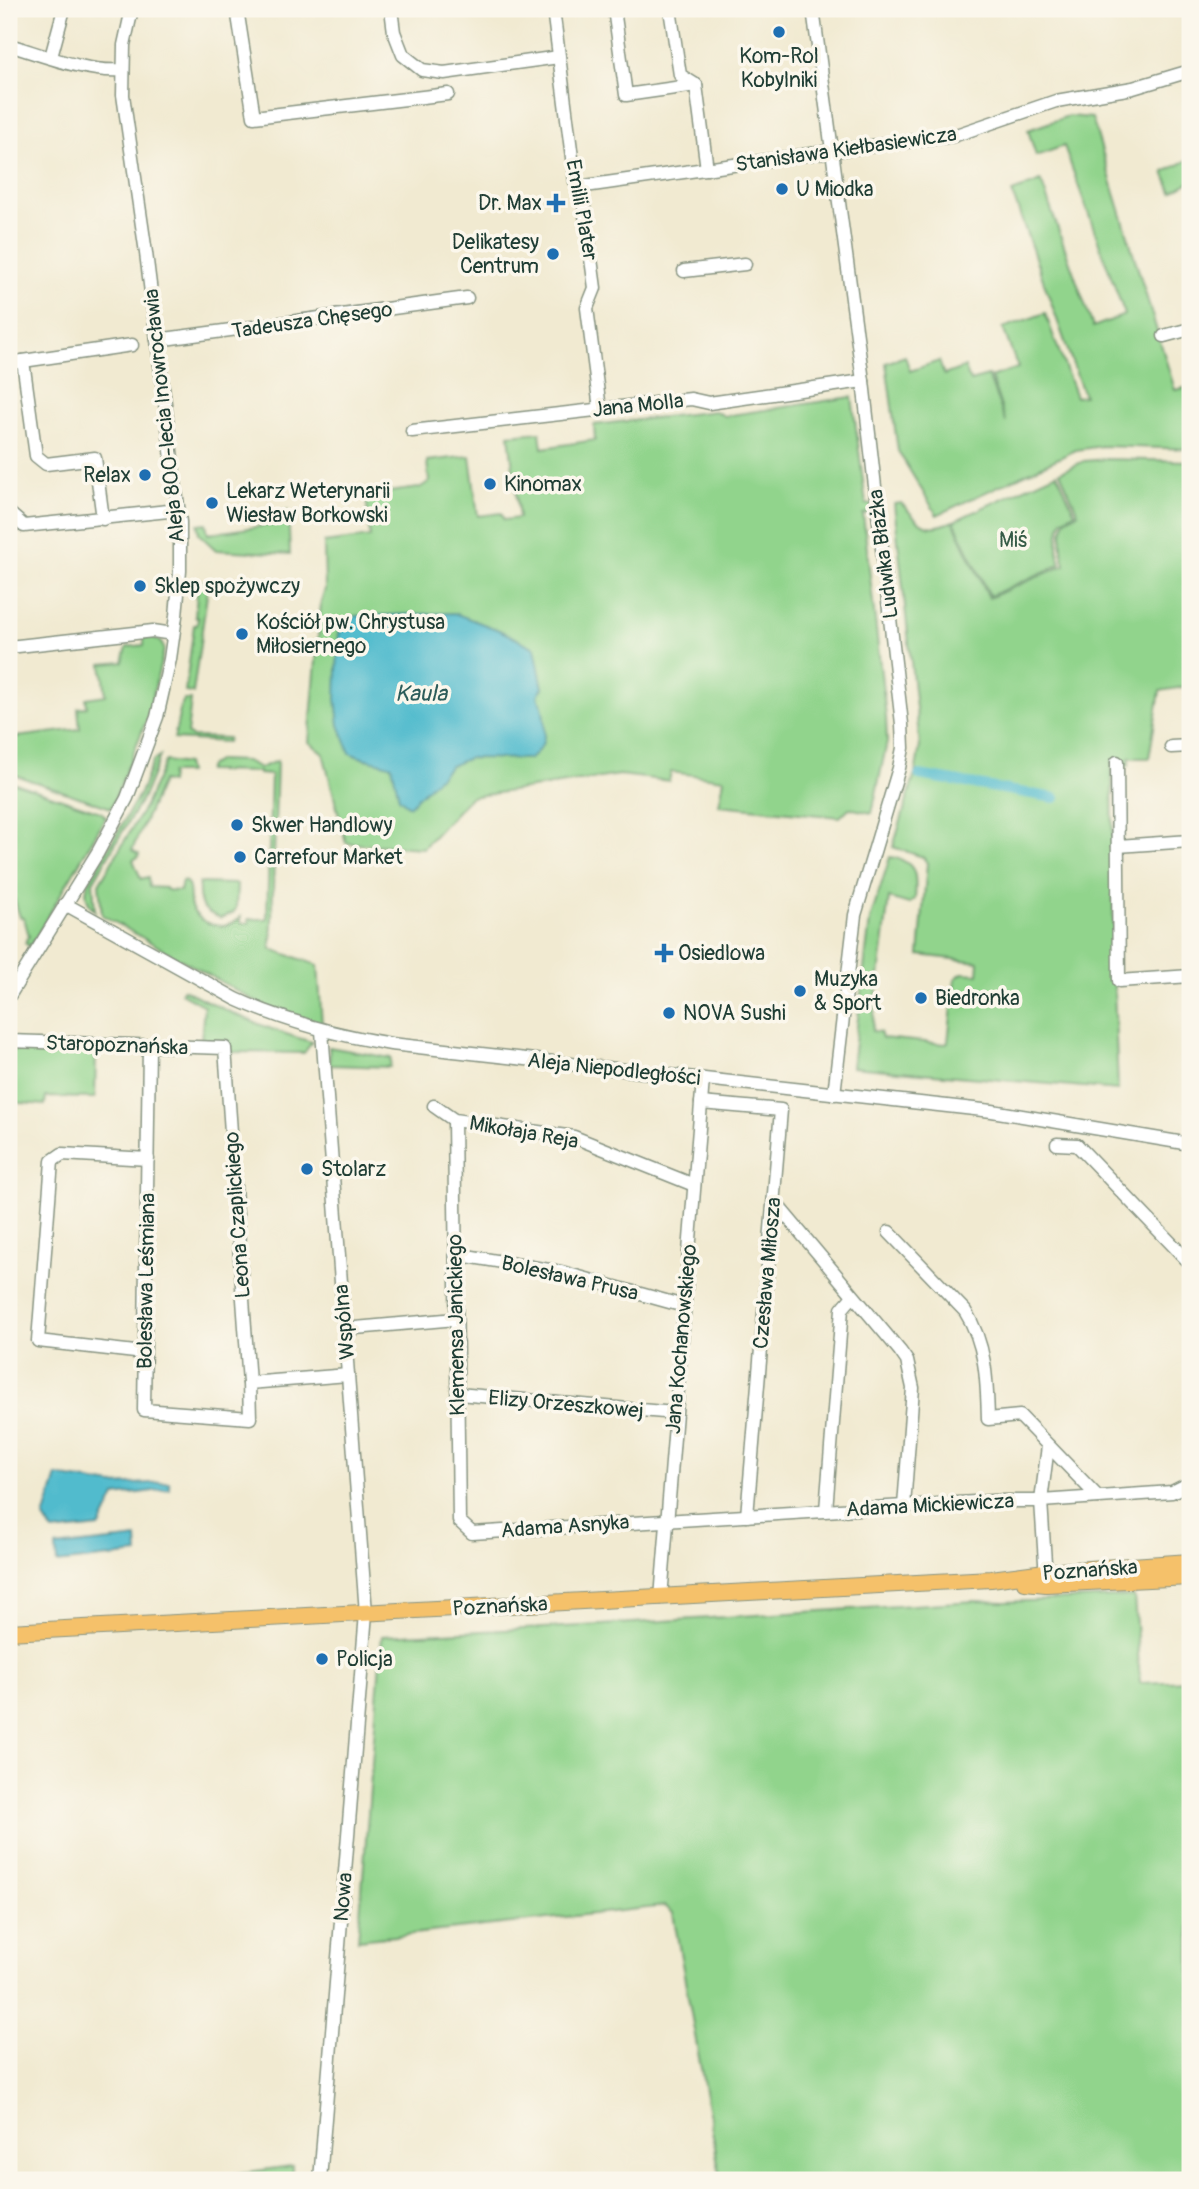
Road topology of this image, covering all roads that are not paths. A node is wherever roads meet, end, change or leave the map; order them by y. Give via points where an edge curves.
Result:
1 (64, 9) edge
2 (132, 9) edge
3 (237, 9) edge
4 (391, 9) edge
5 (552, 9) edge
6 (614, 9) edge
7 (670, 9) edge
8 (813, 9) edge
9 (9, 45) edge
10 (51, 57) junction
11 (559, 57) junction
12 (122, 71) junction
13 (1190, 71) edge
14 (696, 85) junction
15 (447, 94) dead end
16 (832, 151) junction
17 (707, 169) junction
18 (578, 187) junction
19 (745, 264) dead end
20 (684, 271) dead end
21 (467, 298) dead end
22 (1190, 329) edge
23 (1164, 336) dead end
24 (157, 340) junction
25 (132, 345) dead end
26 (9, 363) edge
27 (24, 366) junction
28 (863, 381) junction
29 (600, 409) junction
30 (412, 431) dead end
31 (178, 510) junction
32 (9, 513) edge
33 (103, 519) junction
34 (173, 634) junction
35 (9, 647) edge
36 (1190, 746) edge
37 (1171, 747) dead end
38 (1117, 762) dead end
39 (1190, 841) edge
40 (1118, 846) junction
41 (65, 904) junction
42 (1190, 976) edge
43 (9, 996) edge
44 (322, 1031) junction
45 (9, 1041) edge
46 (149, 1046) junction
47 (225, 1048) joint
48 (704, 1080) junction
49 (834, 1094) junction
50 (701, 1103) junction
51 (435, 1106) dead end
52 (454, 1120) junction
53 (1082, 1125) junction
54 (1057, 1144) dead end
55 (1077, 1144) junction
56 (1190, 1144) edge
57 (148, 1160) junction
58 (694, 1185) junction
59 (774, 1201) junction
60 (889, 1231) dead end
61 (455, 1254) junction
62 (1190, 1264) edge
63 (853, 1296) junction
64 (684, 1306) junction
65 (456, 1319) junction
66 (344, 1329) junction
67 (144, 1353) junction
68 (348, 1375) junction
69 (249, 1383) junction
70 (458, 1394) junction
71 (675, 1413) junction
72 (250, 1418) joint
73 (1048, 1446) junction
74 (1190, 1483) edge
75 (1098, 1497) junction
76 (1041, 1501) junction
77 (904, 1506) junction
78 (825, 1510) junction
79 (747, 1516) junction
80 (667, 1520) junction
81 (466, 1527) joint
82 (1190, 1562) edge
83 (1190, 1577) edge
84 (1046, 1578) junction
85 (661, 1598) junction
86 (366, 1613) junction
87 (9, 1632) edge
88 (320, 2180) edge

1 - 10 street
2 - 12 street, Aleja 800-lecia Inowrocławia
3 - 15 street via 254,117
4 - 11 street via 403,55 422,70 444,73
5 - 11 street, Emilii Plater
6 - 14 street via 626,95
7 - 14 street via 680,75
8 - 16 street, Ludwika Błażka
9 - 10 street
10 - 12 street
11 - 18 street, Emilii Plater
12 - 24 street, Aleja 800-lecia Inowrocławia
13 - 16 street, Stanisława Kiełbasiewicza via 1133,89 1056,101 953,136
14 - 17 street
16 - 17 street, Stanisława Kiełbasiewicza
16 - 28 street, Ludwika Błażka
17 - 18 street, Stanisława Kiełbasiewicza
18 - 29 street, Emilii Plater via 595,288 587,307
19 - 20 street
21 - 24 street, Tadeusza Chęsego
22 - 23 street
24 - 31 street, Aleja 800-lecia Inowrocławia
25 - 27 street
26 - 27 street
27 - 33 street via 36,456 46,464 95,458
28 - 29 street, Jana Molla via 709,402 691,399
28 - 49 street, Ludwika Błażka via 903,748 855,915
29 - 30 street, Jana Molla
31 - 33 street
31 - 34 street, Aleja 800-lecia Inowrocławia via 180,572
32 - 33 street via 24,526
34 - 35 street via 153,631
34 - 41 street, Aleja 800-lecia Inowrocławia via 157,717 127,798
36 - 37 street
38 - 40 street
39 - 40 street
40 - 42 street via 1119,981
41 - 43 street, Aleja 800-lecia Inowrocławia
41 - 44 street, Aleja Niepodległości via 236,999
44 - 48 street, Aleja Niepodległości via 391,1044
44 - 66 street, Wspólna
45 - 46 street, Staropoznańska
46 - 47 street, Staropoznańska
46 - 57 street, Bolesława Leśmiana
47 - 69 street, Leona Czaplickiego
48 - 49 street, Aleja Niepodległości
48 - 50 street, Jana Kochanowskiego
49 - 53 street, Aleja Niepodległości
50 - 58 street, Jana Kochanowskiego
50 - 59 street, Czesława Miłosza via 781,1110
51 - 52 street, Mikołaja Reja
52 - 58 street, Mikołaja Reja via 574,1137
52 - 61 street, Klemensa Janickiego
53 - 55 street
53 - 56 street, Aleja Niepodległości
54 - 55 street
55 - 62 street
57 - 67 street, Bolesława Leśmiana
57 - 67 street via 62,1154 52,1161 38,1341
58 - 64 street, Jana Kochanowskiego
59 - 63 street
59 - 79 street, Czesława Miłosza
60 - 73 street via 974,1325 982,1345 988,1419 1020,1416
61 - 64 street, Bolesława Prusa via 561,1272
61 - 65 street, Klemensa Janickiego
63 - 77 street via 900,1351 910,1371 913,1388
63 - 78 street via 842,1309
64 - 71 street, Jana Kochanowskiego
65 - 66 street
65 - 70 street, Klemensa Janickiego
66 - 68 street, Wspólna
67 - 72 street, Bolesława Leśmiana via 144,1410
68 - 69 street
68 - 86 street, Wspólna
69 - 72 street, Leona Czaplickiego
70 - 71 street, Elizy Orzeszkowej
70 - 81 street, Klemensa Janickiego via 459,1521
71 - 80 street, Jana Kochanowskiego
73 - 75 street
73 - 76 street
74 - 75 street, Adama Mickiewicza via 1171,1492
75 - 76 street, Adama Mickiewicza
76 - 77 street, Adama Mickiewicza
76 - 84 street
77 - 78 street, Adama Mickiewicza
78 - 79 street, Adama Mickiewicza
79 - 80 street, Adama Mickiewicza
80 - 81 street, Adama Asnyka via 472,1532
80 - 85 street, Jana Kochanowskiego
82 - 84 main road, Poznańska
83 - 84 main road, Poznańska
84 - 85 main road, Poznańska
85 - 86 main road, Poznańska
86 - 87 main road, Poznańska
86 - 88 street, Nowa

